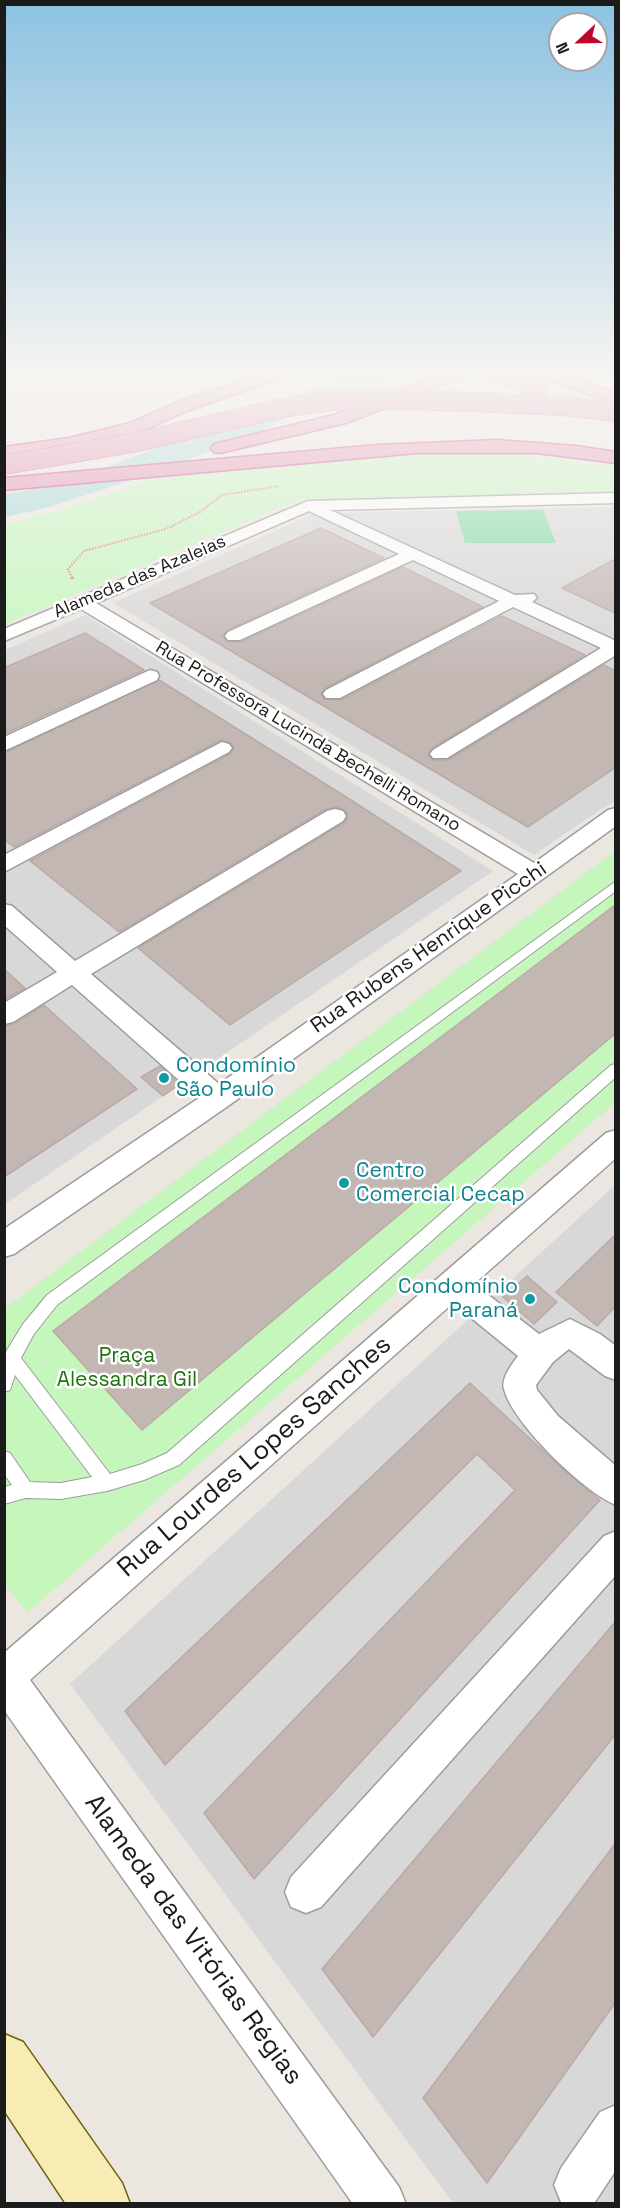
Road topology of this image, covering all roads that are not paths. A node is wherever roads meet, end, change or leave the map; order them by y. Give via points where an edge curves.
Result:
1 (40, 474) edge
2 (121, 474) edge
3 (4, 478) edge
4 (4, 484) edge
5 (615, 498) edge
6 (308, 506) junction
7 (413, 554) junction
8 (514, 600) junction
9 (81, 602) junction
10 (575, 610) dead end
11 (4, 636) edge
12 (234, 636) dead end
13 (615, 648) edge
14 (150, 676) dead end
15 (333, 694) dead end
16 (4, 745) edge
17 (222, 748) dead end
18 (440, 754) dead end
19 (615, 815) edge
20 (335, 816) dead end
21 (4, 865) edge
22 (534, 873) junction
23 (615, 885) edge
24 (4, 912) edge
25 (74, 972) junction
26 (4, 1015) edge
27 (615, 1069) edge
28 (218, 1099) junction
29 (615, 1141) edge
30 (4, 1245) edge
31 (451, 1284) junction
32 (540, 1354) junction
33 (11, 1358) junction
34 (615, 1365) edge
35 (4, 1385) edge
36 (4, 1459) edge
37 (108, 1483) junction
38 (615, 1488) edge
39 (26, 1490) junction
40 (4, 1496) edge
41 (615, 1548) edge
42 (5, 1677) edge
43 (306, 1892) dead end
44 (4, 2061) edge
45 (615, 2128) edge
46 (578, 2185) dead end
47 (86, 2192) edge
48 (382, 2204) edge

1 - 3 highway
2 - 4 highway
5 - 6 street
6 - 7 street
6 - 9 street, Alameda das Azaleias
7 - 8 street
7 - 12 street
8 - 10 street via 545,597
8 - 13 street
8 - 15 street
9 - 11 street, Alameda das Azaleias
9 - 22 street, Rua Professora Lucinda Bechelli Romano
13 - 18 street
14 - 16 street
17 - 21 street
19 - 22 street, Rua Rubens Henrique Picchi
20 - 25 street
22 - 28 street, Rua Rubens Henrique Picchi
23 - 33 lane via 52,1300 28,1327
24 - 25 street
25 - 26 street
25 - 28 street
27 - 37 lane via 173,1459
28 - 30 street, Rua Rubens Henrique Picchi
29 - 31 street, Rua Lourdes Lopes Sanches
31 - 32 street
31 - 42 street, Rua Lourdes Lopes Sanches
32 - 34 street via 558,1337 570,1333
32 - 38 street via 521,1378 519,1387 524,1399 532,1413
33 - 35 lane
33 - 37 lane
36 - 39 lane
37 - 39 lane via 61,1491
39 - 40 lane
41 - 43 street
42 - 48 street, Alameda das Vitórias Régias
44 - 47 main road
45 - 46 street

